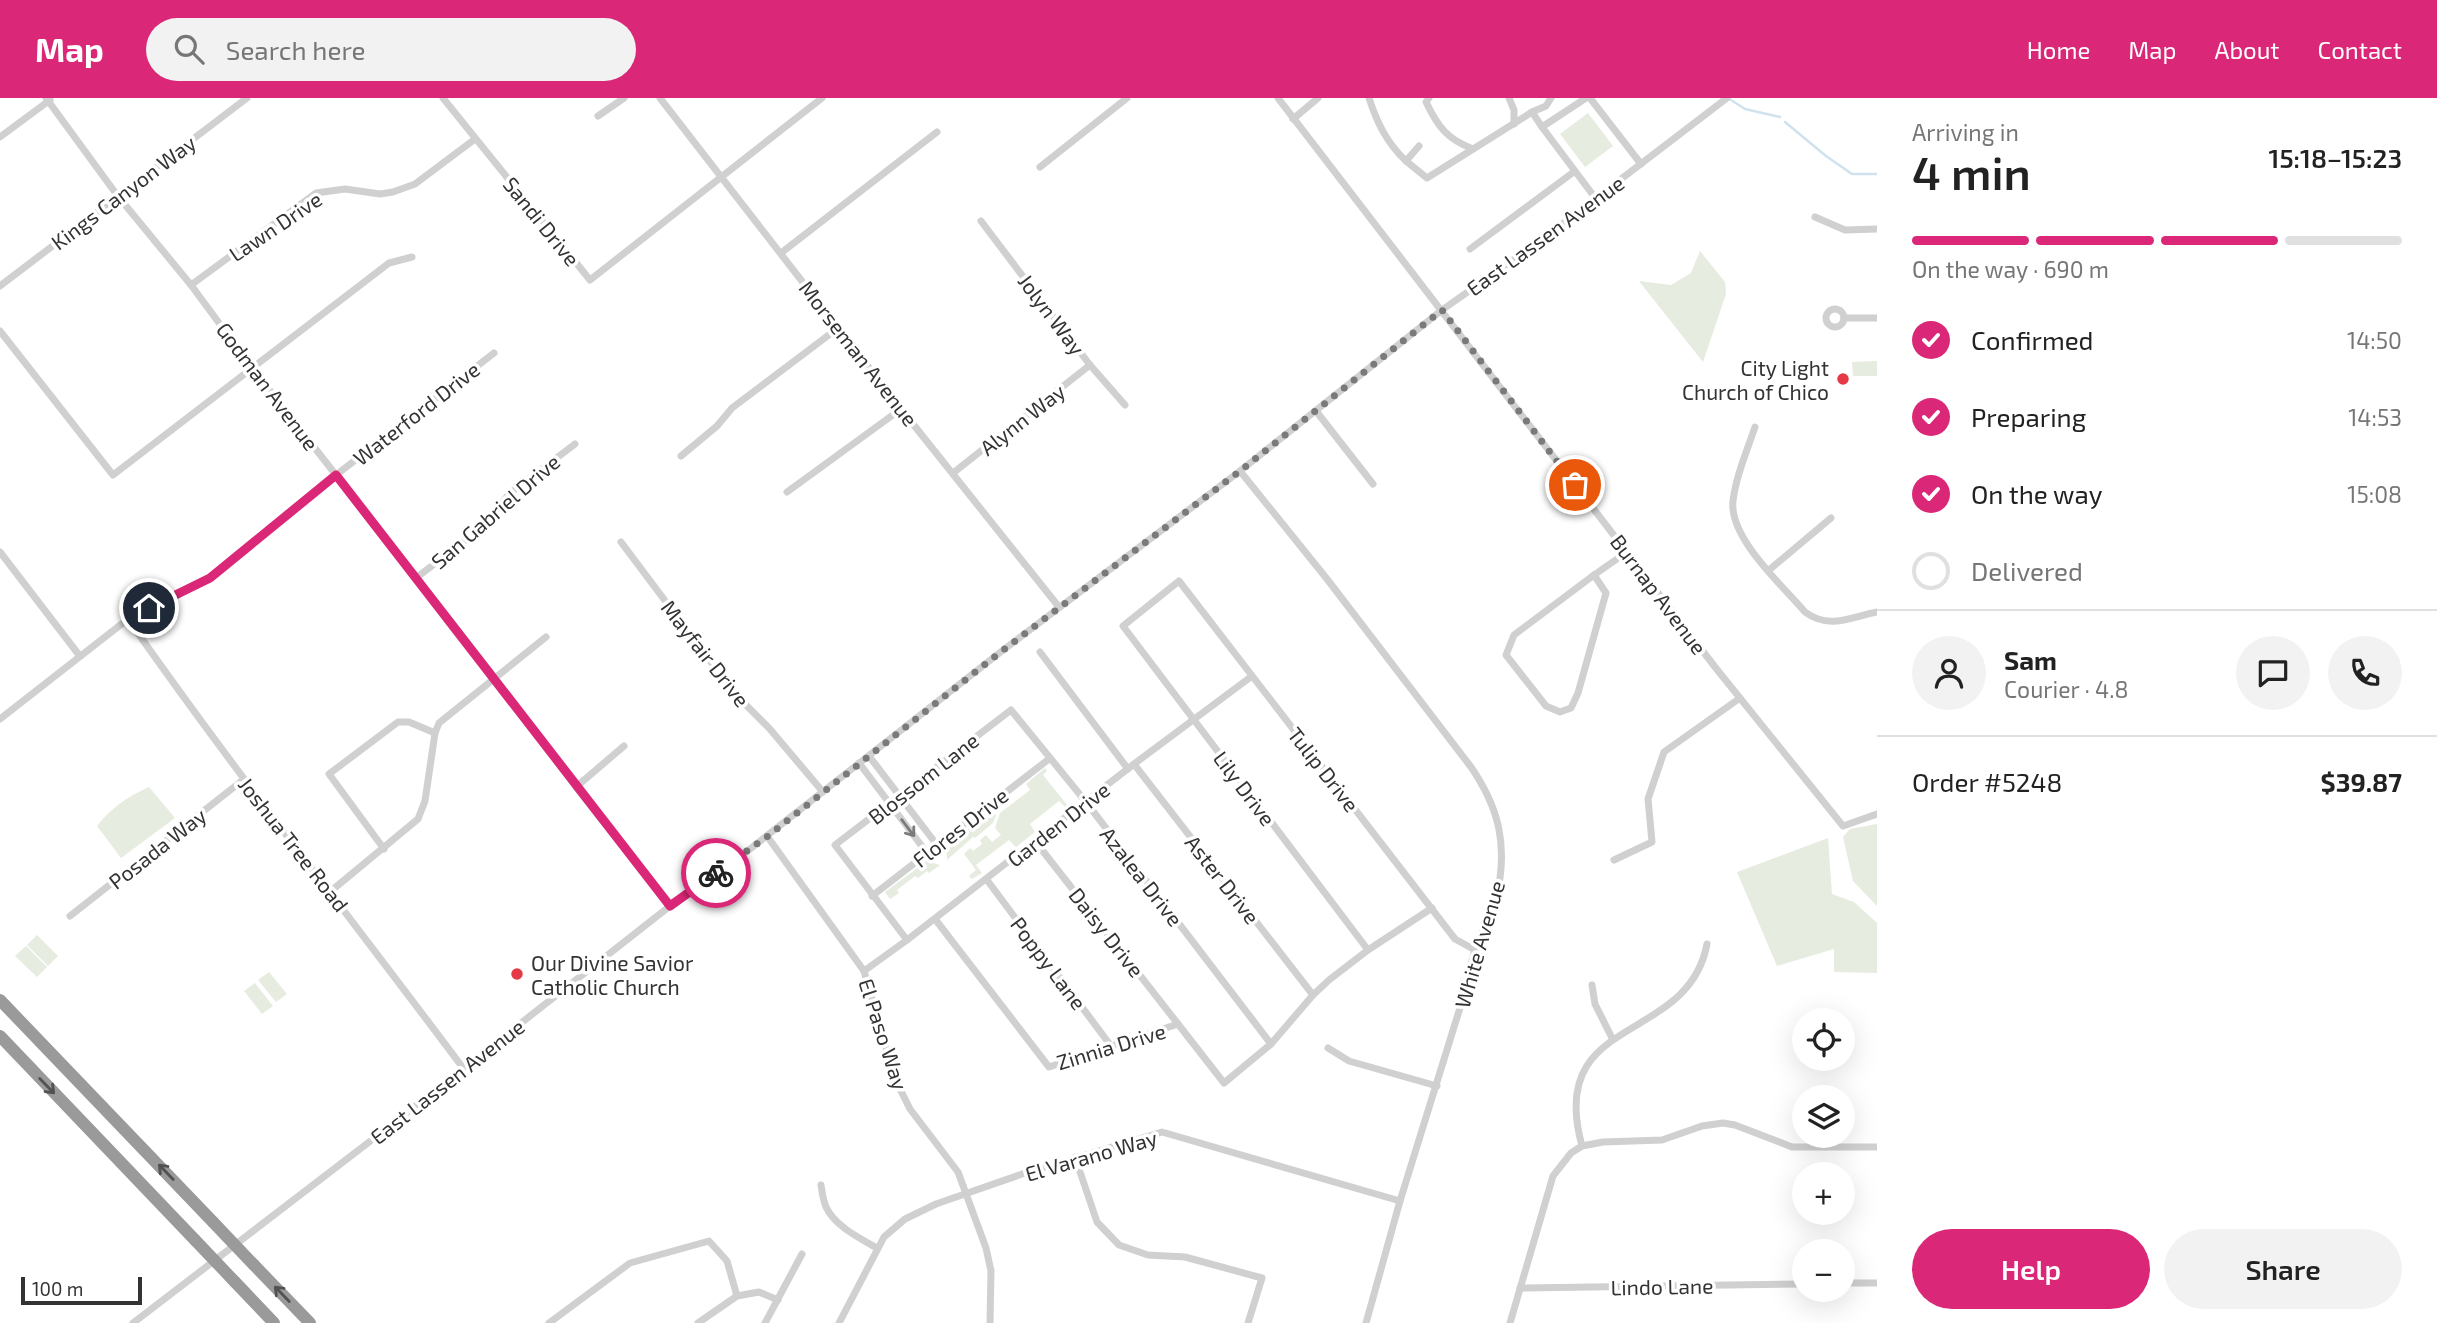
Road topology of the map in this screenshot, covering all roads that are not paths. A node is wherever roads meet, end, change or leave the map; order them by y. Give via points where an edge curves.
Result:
1 (247, 98) edge
2 (443, 98) edge
3 (624, 98) edge
4 (660, 98) edge
5 (822, 98) edge
6 (1127, 98) edge
7 (1278, 98) edge
8 (1318, 98) edge
9 (1368, 98) edge
10 (1429, 98) edge
11 (1509, 98) edge
12 (1551, 98) edge
13 (1588, 98) edge
14 (1727, 98) edge
15 (48, 99) edge
16 (1532, 112) junction
17 (598, 116) dead end
18 (1293, 118) junction
19 (1514, 124) junction
20 (1542, 127) junction
21 (937, 132) dead end
22 (0, 138) edge
23 (475, 139) junction
24 (1419, 146) dead end
25 (1473, 149) junction
26 (1406, 161) junction
27 (1641, 164) junction
28 (1040, 167) dead end
29 (1575, 171) junction
30 (720, 176) junction
31 (117, 195) junction
32 (1596, 199) junction
33 (1815, 217) dead end
34 (981, 221) dead end
35 (1877, 229) edge
36 (1470, 249) dead end
37 (781, 253) junction
38 (412, 257) dead end
39 (191, 285) junction
40 (0, 286) edge
41 (1442, 310) junction
42 (1844, 318) dead end
43 (1877, 318) edge
44 (838, 328) junction
45 (0, 331) edge
46 (494, 353) dead end
47 (1090, 365) junction
48 (253, 369) junction
49 (1125, 405) dead end
50 (901, 408) junction
51 (1316, 411) junction
52 (1755, 428) dead end
53 (575, 444) dead end
54 (681, 456) dead end
55 (1240, 471) junction
56 (953, 473) junction
57 (336, 475) junction
58 (1373, 484) dead end
59 (787, 492) dead end
60 (1831, 518) dead end
61 (621, 542) dead end
62 (0, 552) edge
63 (1627, 552) junction
64 (1769, 570) junction
65 (1594, 575) junction
66 (416, 578) junction
67 (1179, 582) joint
68 (1059, 607) junction
69 (1877, 612) edge
70 (128, 619) junction
71 (547, 637) dead end
72 (1040, 652) dead end
73 (79, 655) junction
74 (1252, 676) junction
75 (494, 677) junction
76 (1740, 698) junction
77 (1011, 710) joint
78 (0, 719) edge
79 (1194, 720) junction
80 (435, 733) junction
81 (624, 746) dead end
82 (869, 756) junction
83 (1049, 759) junction
84 (859, 763) junction
85 (1131, 766) junction
86 (243, 780) junction
87 (576, 787) junction
88 (823, 792) junction
89 (899, 796) junction
90 (1086, 802) junction
91 (890, 803) junction
92 (1877, 814) edge
93 (768, 836) junction
94 (1035, 841) junction
95 (937, 845) junction
96 (384, 849) junction
97 (927, 853) junction
98 (1614, 860) dead end
99 (987, 880) junction
100 (331, 891) junction
101 (872, 896) junction
102 (670, 906) junction
103 (1432, 908) junction
104 (70, 916) dead end
105 (935, 919) junction
106 (907, 940) junction
107 (1707, 944) dead end
108 (1368, 950) junction
109 (1475, 950) junction
110 (864, 971) junction
111 (1592, 985) dead end
112 (1313, 995) junction
113 (0, 1000) edge
114 (1178, 1024) junction
115 (0, 1036) edge
116 (1612, 1038) junction
117 (1271, 1044) junction
118 (1111, 1046) junction
119 (1328, 1048) dead end
120 (463, 1068) junction
121 (1437, 1086) junction
122 (1582, 1146) junction
123 (1877, 1147) edge
124 (1075, 1157) junction
125 (821, 1185) dead end
126 (967, 1194) junction
127 (1400, 1201) junction
128 (877, 1248) junction
129 (802, 1254) dead end
130 (1855, 1283) edge
131 (1877, 1283) edge
132 (1792, 1284) edge
133 (1520, 1288) junction
134 (737, 1296) junction
135 (778, 1300) junction
136 (990, 1322) edge
137 (133, 1323) edge
138 (274, 1323) edge
139 (310, 1323) edge
140 (549, 1323) edge
141 (698, 1323) edge
142 (765, 1323) edge
143 (839, 1323) edge
144 (1000, 1323) edge
145 (1248, 1323) edge
146 (1366, 1323) edge
147 (1510, 1323) edge

1 - 31 street, Kings Canyon Way
2 - 23 street, Sandi Drive
3 - 17 street
4 - 30 street, Morseman Avenue
5 - 30 street
6 - 28 street
7 - 18 street, Burnap Avenue
8 - 18 street
9 - 26 street via 1392,149
10 - 25 street via 1426,102 1436,123 1455,142
11 - 19 street
12 - 16 street
13 - 20 street
13 - 27 street
14 - 27 street, East Lassen Avenue
15 - 22 street
15 - 31 street, Godman Avenue
16 - 19 street
16 - 20 street
18 - 41 street, Burnap Avenue
19 - 25 street
20 - 29 street
21 - 37 street
23 - 30 street, Sandi Drive via 590,280
23 - 39 street, Lawn Drive via 404,189 380,194 345,189 316,193
24 - 26 street
25 - 26 street via 1427,178
27 - 32 street, East Lassen Avenue
29 - 32 street
29 - 36 street
30 - 37 street, Morseman Avenue
31 - 39 street, Godman Avenue
31 - 40 street, Kings Canyon Way
32 - 41 street, East Lassen Avenue
33 - 35 street via 1845,230
34 - 47 street, Jolyn Way
37 - 44 street, Morseman Avenue
38 - 48 street via 389,263
39 - 48 street, Godman Avenue
41 - 51 street, East Lassen Avenue
41 - 63 street, Burnap Avenue
42 - 43 street
44 - 50 street, Morseman Avenue
44 - 54 street via 732,408
45 - 48 street via 113,475
46 - 57 street, Waterford Drive
47 - 49 street, Jolyn Way
47 - 56 street, Alynn Way
48 - 57 street, Godman Avenue
50 - 56 street, Morseman Avenue
50 - 59 street
51 - 55 street, East Lassen Avenue
51 - 58 street
52 - 64 street via 1736,486 1734,518 1738,531
53 - 66 street, San Gabriel Drive via 509,494 484,526
55 - 68 street, East Lassen Avenue
55 - 109 street, White Avenue via 1488,794 1503,852 1497,896
56 - 68 street, Morseman Avenue
57 - 66 street, Godman Avenue
57 - 70 street, Waterford Drive via 210,578
60 - 64 street
61 - 88 street, Mayfair Drive via 735,694
62 - 73 street
63 - 65 street
63 - 76 street, Burnap Avenue
64 - 69 street via 1815,619 1835,622
65 - 65 street via 1514,635 1506,655 1546,706 1560,712 1572,708 1578,693 1606,593
66 - 75 street, Godman Avenue
67 - 74 street, Tulip Drive
67 - 79 street, Lily Drive via 1123,626
68 - 82 street, East Lassen Avenue
70 - 73 street, Waterford Drive
70 - 86 street, Joshua Tree Road
71 - 75 street
72 - 85 street, Aster Drive
73 - 78 street, Waterford Drive
74 - 79 street, Garden Drive
74 - 103 street, Tulip Drive
75 - 80 street via 439,723
75 - 87 street, Godman Avenue
76 - 92 street, Burnap Avenue via 1843,826
76 - 98 street via 1664,752 1648,799 1652,842
77 - 83 street, Azalea Drive
77 - 89 street, Blossom Lane
79 - 85 street, Garden Drive
79 - 108 street, Lily Drive
80 - 96 street via 418,819
80 - 96 street via 398,722 329,774
81 - 87 street
82 - 84 street, East Lassen Avenue
82 - 89 street
83 - 90 street, Azalea Drive
83 - 95 street, Flores Drive
84 - 88 street, East Lassen Avenue
84 - 91 street
85 - 90 street, Garden Drive
85 - 112 street, Aster Drive
86 - 100 street, Joshua Tree Road
86 - 104 street, Posada Way
87 - 102 street, Godman Avenue
88 - 93 street, East Lassen Avenue
89 - 91 street, Blossom Lane
89 - 95 street
90 - 94 street, Garden Drive
90 - 117 street, Azalea Drive
91 -> 97 street
91 - 101 street, Blossom Lane via 835,845
93 - 102 street, East Lassen Avenue
93 - 110 street, El Paso Way
94 - 99 street, Garden Drive
94 - 114 street, Daisy Drive
95 - 97 street, Flores Drive
96 - 100 street
97 - 101 street, Flores Drive
99 - 105 street, Garden Drive
99 - 118 street, Poppy Lane
100 - 120 street, Joshua Tree Road
101 - 106 street
102 - 120 street, East Lassen Avenue
103 - 108 street, Zinnia Drive
103 - 109 street, Tulip Drive via 1455,939
105 - 106 street, Garden Drive
105 - 118 street, Zinnia Drive via 1049,1068
106 - 110 street, Garden Drive
107 - 116 street via 1701,967 1688,987 1653,1016
108 - 112 street, Zinnia Drive
109 - 121 street, White Avenue
110 - 126 street, El Paso Way via 901,1091 958,1172
111 - 116 street via 1595,1004
112 - 117 street, Zinnia Drive
139 -> 113 highway, bridge
114 - 117 street, Zinnia Drive via 1224,1083
114 - 118 street, Zinnia Drive
115 -> 138 highway, bridge
116 - 122 street via 1591,1058 1577,1086 1575,1115
119 - 121 street via 1349,1061
120 - 137 street, East Lassen Avenue
121 - 127 street, White Avenue
122 - 123 street via 1662,1140 1723,1123 1792,1147
122 - 133 street via 1553,1176
124 - 126 street, El Varano Way
124 - 127 street, El Varano Way via 1162,1132
124 - 145 street via 1097,1222 1119,1245 1262,1278
125 - 128 street via 825,1206 833,1217
126 - 128 street, El Varano Way via 905,1219
126 - 136 street, El Paso Way via 991,1270
127 - 146 street, White Avenue
128 - 143 street, El Varano Way
129 - 135 street
130 - 131 street
132 - 133 street, Lindo Lane
133 - 147 street
134 - 135 street via 760,1292
134 - 140 street via 727,1261 709,1241 630,1264
134 - 141 street
135 - 142 street
136 - 144 street

